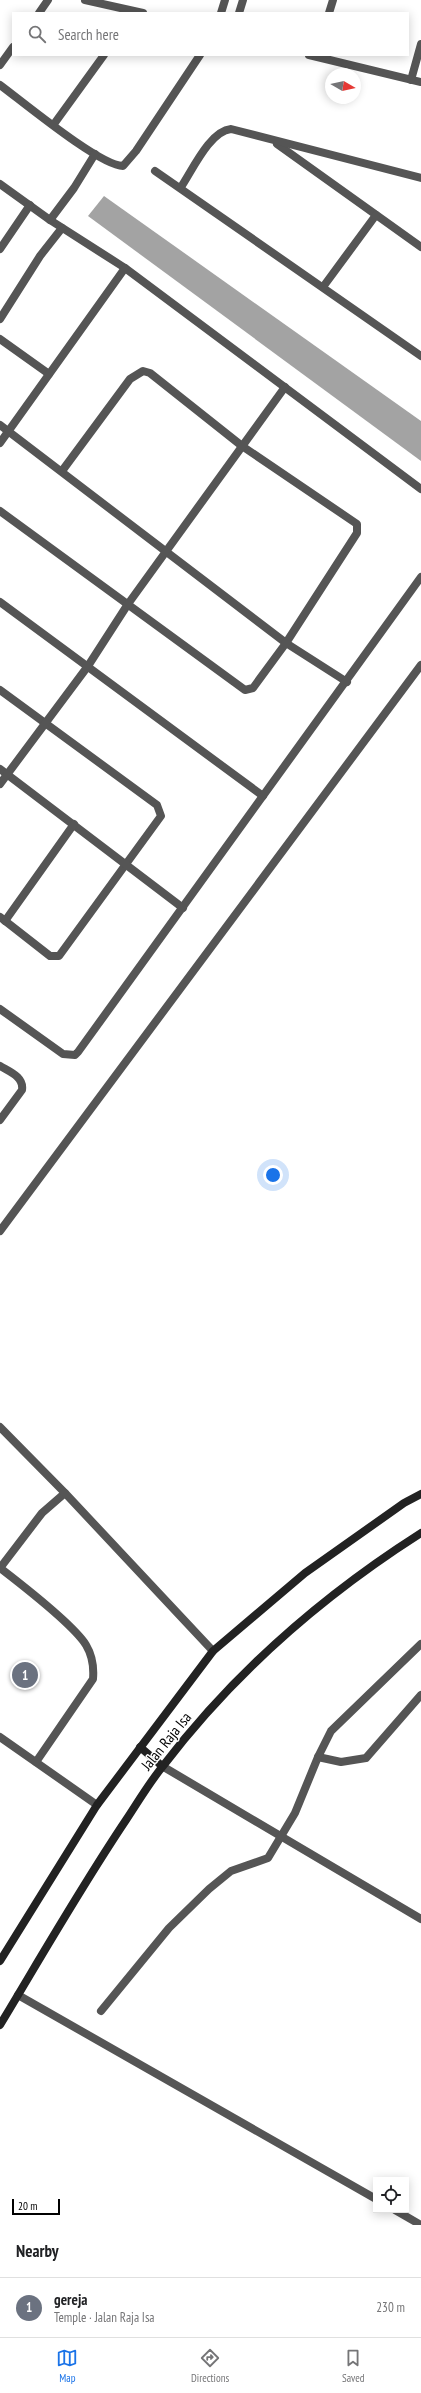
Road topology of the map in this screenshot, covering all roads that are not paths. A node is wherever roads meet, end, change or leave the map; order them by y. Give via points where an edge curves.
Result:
1 (48, 0) edge
2 (84, 0) edge
3 (225, 0) edge
4 (242, 0) edge
5 (333, 0) edge
6 (40, 12) edge
7 (137, 12) edge
8 (221, 12) edge
9 (239, 12) edge
10 (329, 12) edge
11 (421, 44) edge
12 (12, 48) edge
13 (103, 56) edge
14 (199, 56) edge
15 (318, 56) edge
16 (0, 65) edge
17 (412, 80) junction
18 (421, 82) edge
19 (0, 85) edge
20 (54, 124) junction
21 (273, 141) junction
22 (95, 154) junction
23 (156, 171) dead end
24 (421, 178) edge
25 (0, 184) edge
26 (181, 187) junction
27 (30, 205) junction
28 (376, 215) junction
29 (50, 220) junction
30 (62, 228) junction
31 (421, 247) edge
32 (0, 249) edge
33 (125, 268) junction
34 (323, 287) junction
35 (0, 319) edge
36 (0, 339) edge
37 (421, 356) edge
38 (49, 374) junction
39 (285, 388) junction
40 (0, 426) edge
41 (8, 431) junction
42 (0, 443) edge
43 (242, 446) junction
44 (62, 471) junction
45 (421, 489) edge
46 (0, 511) edge
47 (166, 553) junction
48 (421, 577) edge
49 (0, 602) edge
50 (128, 604) junction
51 (286, 643) junction
52 (421, 665) edge
53 (88, 666) junction
54 (347, 682) junction
55 (0, 690) edge
56 (46, 724) junction
57 (0, 769) edge
58 (7, 774) junction
59 (0, 784) edge
60 (263, 796) junction
61 (74, 824) junction
62 (127, 865) junction
63 (183, 908) junction
64 (3, 919) edge
65 (0, 1009) edge
66 (0, 1066) edge
67 (0, 1120) edge
68 (0, 1231) edge
69 (0, 1427) edge
70 (65, 1493) junction
71 (421, 1494) edge
72 (421, 1533) edge
73 (0, 1569) edge
74 (421, 1644) edge
75 (213, 1651) junction
76 (421, 1695) edge
77 (0, 1737) edge
78 (140, 1747) junction
79 (318, 1757) junction
80 (36, 1762) junction
81 (162, 1766) junction
82 (97, 1805) junction
83 (282, 1837) junction
84 (421, 1919) edge
85 (0, 1961) edge
86 (18, 1995) junction
87 (101, 2011) dead end
88 (0, 2026) edge
89 (373, 2197) edge
90 (400, 2213) edge
91 (421, 2225) edge

1 - 6 street
2 - 7 street
3 - 8 street
4 - 9 street
5 - 10 street
11 - 17 street
12 - 16 street
13 - 20 street
14 - 22 street via 136,152 123,166 114,165
15 - 17 street
17 - 18 street
19 - 20 street
20 - 22 street
21 - 24 street
21 - 26 street via 232,129 223,130 215,136
21 - 28 street
22 - 29 street
23 - 26 street
25 - 27 street
26 - 34 street
27 - 29 street
27 - 32 street
28 - 31 street
28 - 34 street
29 - 30 street
30 - 33 street
30 - 35 street via 40,256
33 - 38 street
33 - 39 street
34 - 37 street
36 - 38 street
38 - 41 street
39 - 43 street
39 - 45 street
40 - 41 street
41 - 42 street
41 - 44 street
43 - 44 street via 150,373 139,371 130,378
43 - 47 street
43 - 51 street via 357,524 358,528 357,534
44 - 47 street
46 - 50 street
47 - 50 street
47 - 51 street
48 - 54 street
49 - 53 street
50 - 51 street via 245,690 253,688
50 - 53 street
51 - 54 street
52 - 68 street
53 - 56 street
53 - 60 street
54 - 60 street
55 - 56 street
56 - 58 street
56 - 62 street via 157,805 160,810 161,816
57 - 58 street
58 - 59 street
58 - 61 street
60 - 63 street
61 - 62 street
61 - 64 street
62 - 63 street
62 - 64 street via 59,956 50,956
63 - 65 street via 75,1055 62,1054
66 - 67 street via 20,1079 23,1085
69 - 70 street
70 - 73 street via 42,1513
70 - 75 street
71 - 75 main road, Jalan Raja Isa via 404,1503 305,1574
72 - 81 main road, Jalan Raja Isa via 330,1596 248,1668 225,1691
73 - 80 street via 64,1621 86,1645 94,1668 93,1678
74 - 79 street via 340,1720 331,1731
75 - 78 main road, Jalan Raja Isa
76 - 79 street via 366,1758 341,1762
77 - 80 street
78 - 81 main road
78 - 82 main road, Jalan Raja Isa
79 - 83 street via 295,1813
80 - 82 street
81 - 83 street
81 - 86 main road, Jalan Raja Isa via 105,1851
82 - 85 main road, Jalan Raja Isa
83 - 84 street
83 - 87 street via 268,1858 231,1870 209,1889 169,1928
86 - 88 main road, Jalan Raja Isa
86 - 89 street
90 - 91 street

